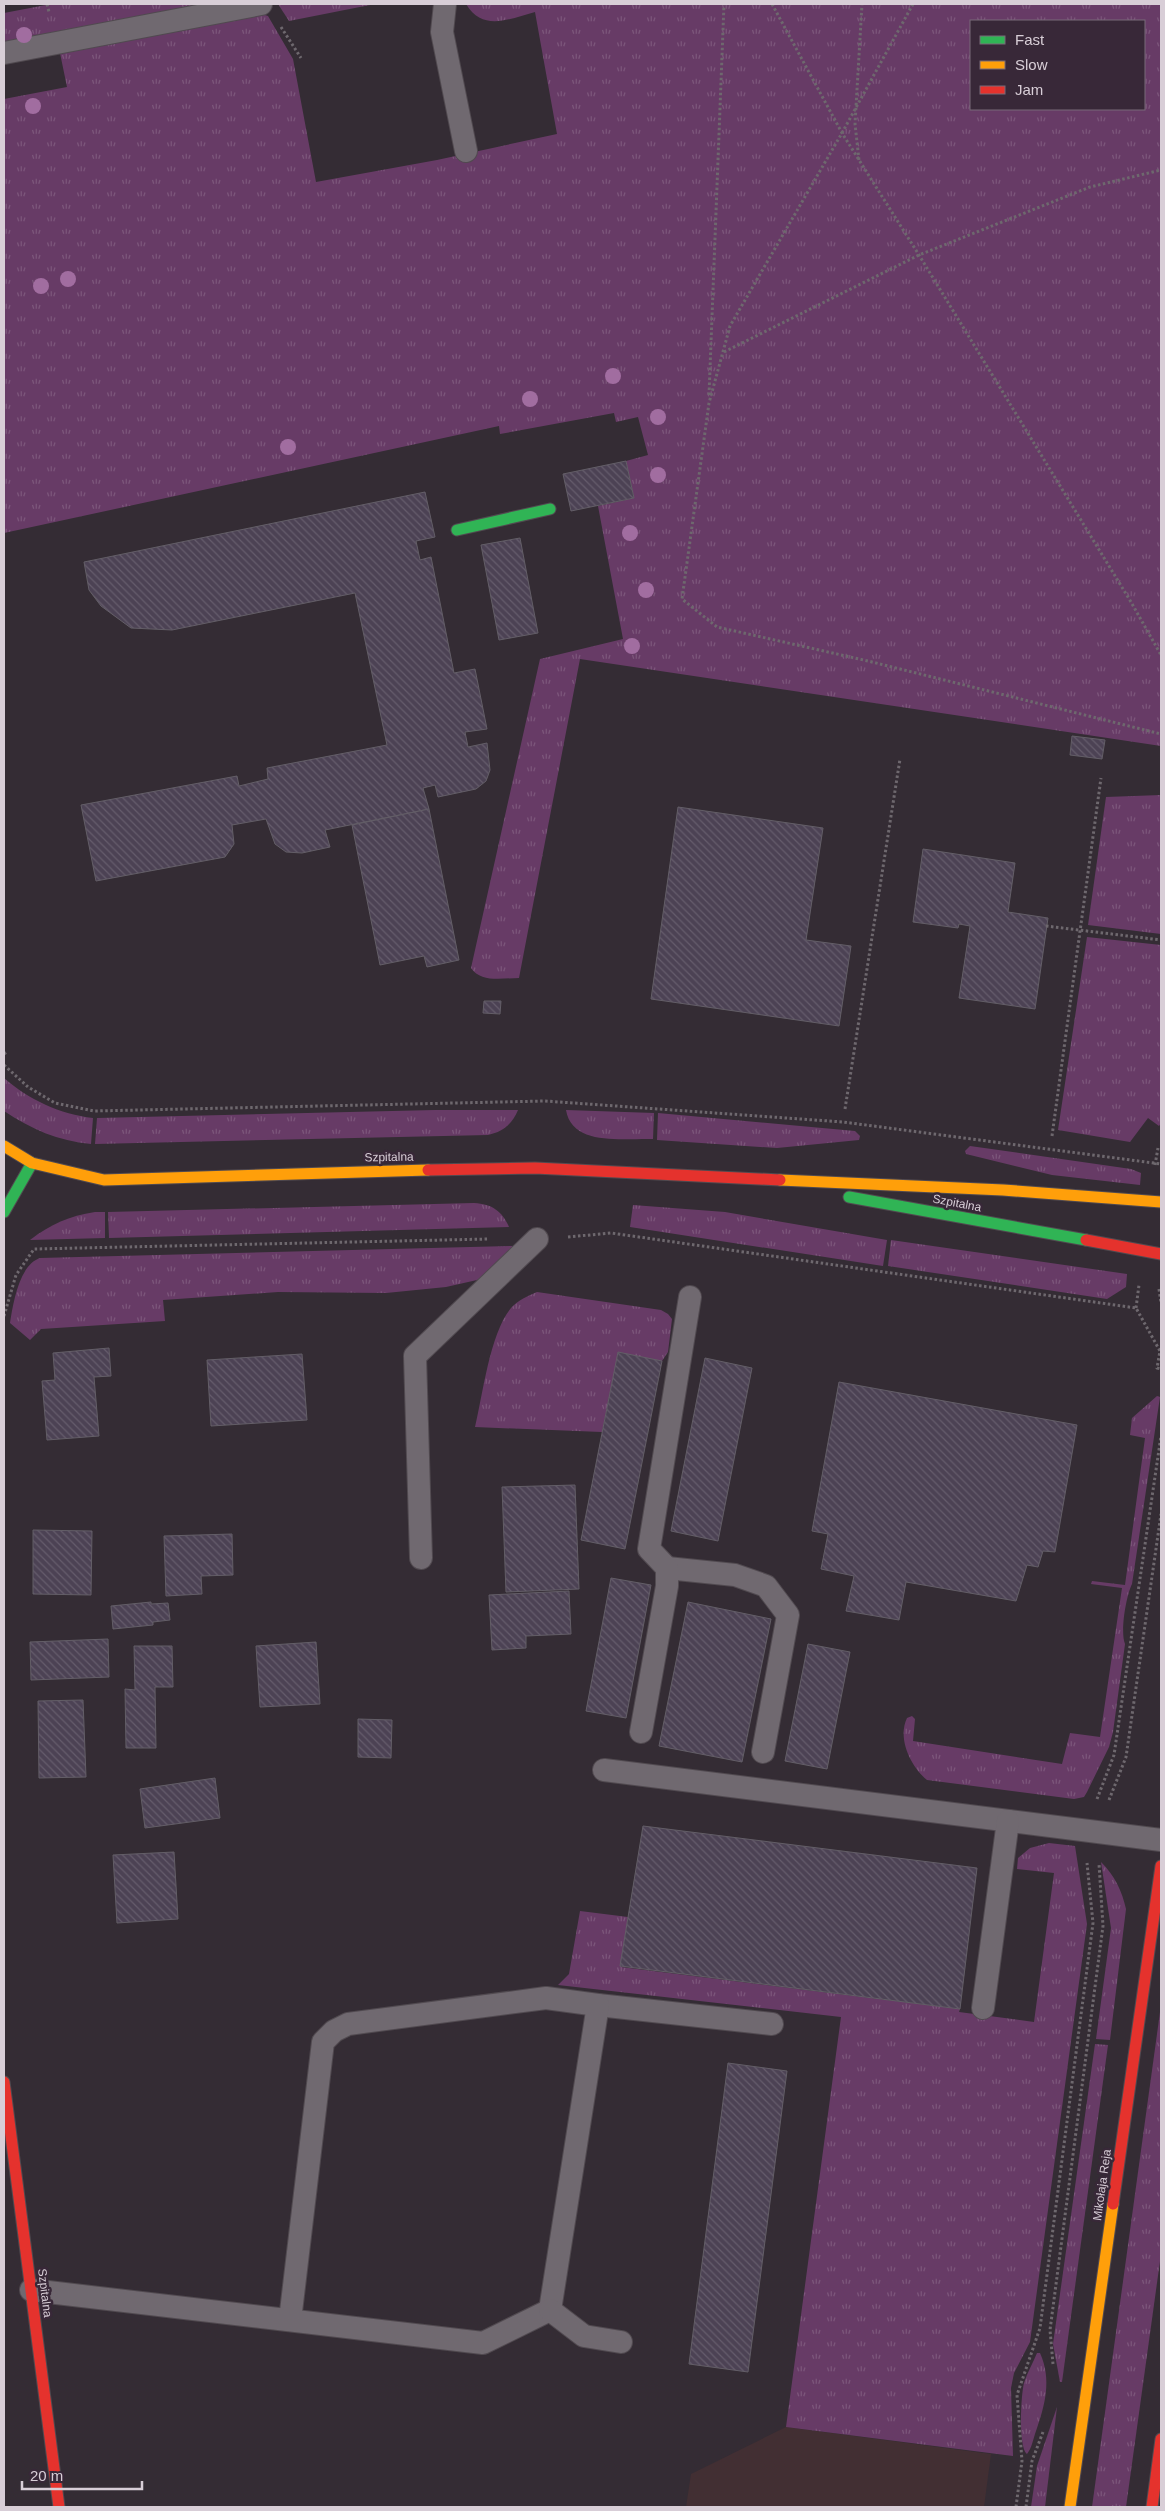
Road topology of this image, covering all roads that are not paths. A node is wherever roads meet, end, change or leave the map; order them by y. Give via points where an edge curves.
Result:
1 (261, 4) edge
2 (445, 4) edge
3 (4, 53) edge
4 (466, 151) dead end
5 (550, 509) dead end
6 (457, 530) dead end
7 (4, 1146) edge
8 (32, 1163) junction
9 (747, 1178) junction
10 (1161, 1202) edge
11 (4, 1212) edge
12 (537, 1239) road end
13 (1161, 1254) edge
14 (690, 1297) dead end
15 (421, 1558) dead end
16 (667, 1568) junction
17 (641, 1732) dead end
18 (763, 1752) dead end
19 (604, 1770) dead end
20 (1008, 1822) junction
21 (1161, 1840) edge
22 (1161, 1866) edge
23 (598, 2005) junction
24 (983, 2008) dead end
25 (772, 2024) dead end
26 (4, 2082) edge
27 (31, 2290) junction
28 (550, 2310) junction
29 (290, 2320) junction
30 (621, 2342) dead end
31 (1161, 2439) edge
32 (59, 2507) edge
33 (1070, 2507) edge
34 (1152, 2507) edge

1 - 3 lane
2 - 4 lane via 442,32
5 - 6 street
7 - 8 street, Szpitalna
8 - 9 street, Szpitalna via 104,1180 535,1168
8 - 11 street
9 - 10 street, Szpitalna via 1003,1190
9 - 13 street, Szpitalna
12 - 15 lane via 415,1356
14 - 16 lane via 650,1549
16 - 17 lane
16 - 18 lane via 735,1576 766,1586 788,1615
19 - 20 lane
20 - 21 lane
20 - 24 lane
22 - 33 street, Mikołaja Reja
23 - 25 lane
23 - 28 lane
23 - 29 lane via 546,1998 348,2024 334,2031 324,2042
26 - 27 street, Szpitalna
27 - 29 lane
27 - 32 street, Szpitalna
28 - 29 lane via 483,2343
28 - 30 lane via 584,2336
31 - 34 street

